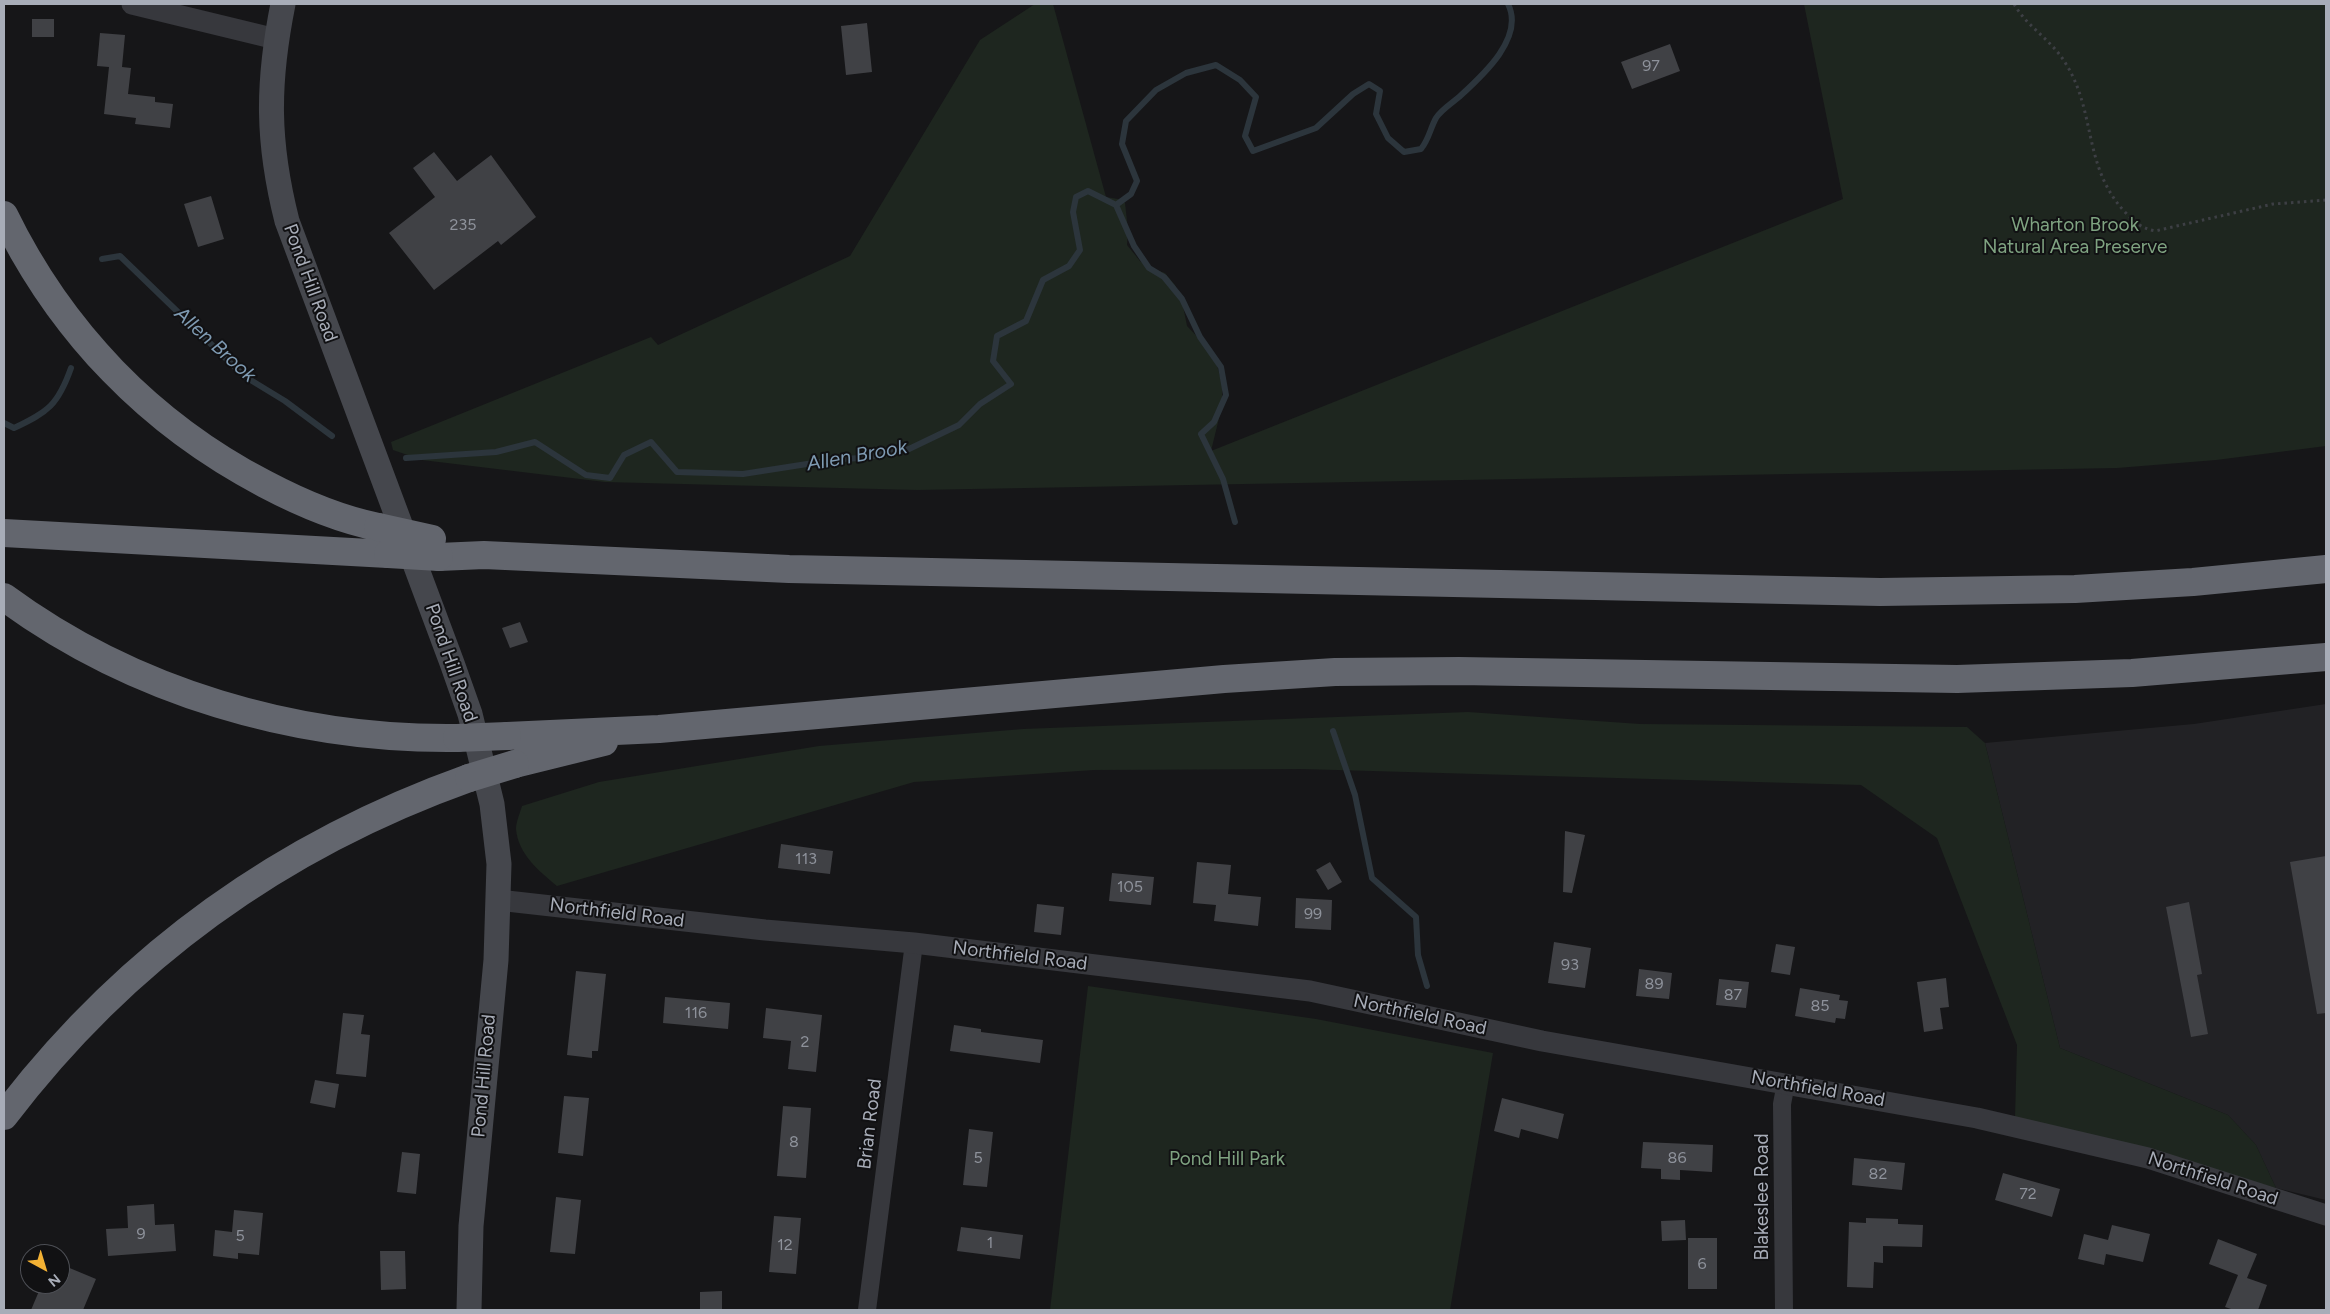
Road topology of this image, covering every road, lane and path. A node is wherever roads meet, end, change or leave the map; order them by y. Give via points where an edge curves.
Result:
1 (132, 4) edge
2 (283, 4) edge
3 (2014, 4) edge
4 (276, 39) junction
5 (2326, 200) edge
6 (4, 215) edge
7 (4, 533) edge
8 (436, 548) junction
9 (2326, 569) edge
10 (12, 603) edge
11 (2326, 657) edge
12 (659, 728) junction
13 (498, 900) junction
14 (914, 943) junction
15 (1786, 1083) junction
16 (4, 1116) edge
17 (2326, 1215) edge
18 (469, 1310) edge
19 (867, 1310) edge
20 (1784, 1310) edge

1 - 4 street
2 - 4 main road, Pond Hill Road
3 - 5 path via 2033,28 2052,43 2067,64 2083,103 2090,143 2101,178 2116,202 2142,228 2155,231 2273,204
4 - 13 main road, Pond Hill Road via 270,122 280,194 295,248 470,714 492,804 499,864
6 - 8 highway, bridge via 34,272 75,330 106,366 152,410 198,444 262,483 326,512
7 - 8 highway, bridge via 388,554
8 - 9 highway via 484,555 789,569 1880,592 2084,588 2193,582
10 - 12 highway, bridge via 54,631 113,663 225,706 297,724 399,737 457,738
11 - 12 highway via 2132,674 1966,679 1459,670 1335,672
12 - 16 highway, bridge via 469,778 395,806 337,833 265,874 210,912 102,1004 58,1050
13 - 14 street, Northfield Road
13 - 18 main road, Pond Hill Road via 496,960 471,1226
14 - 15 street, Northfield Road via 1310,991 1542,1041
14 - 19 street, Brian Road
15 - 17 street, Northfield Road via 1977,1118 2148,1158
15 - 20 street, Blakeslee Road via 1782,1104

